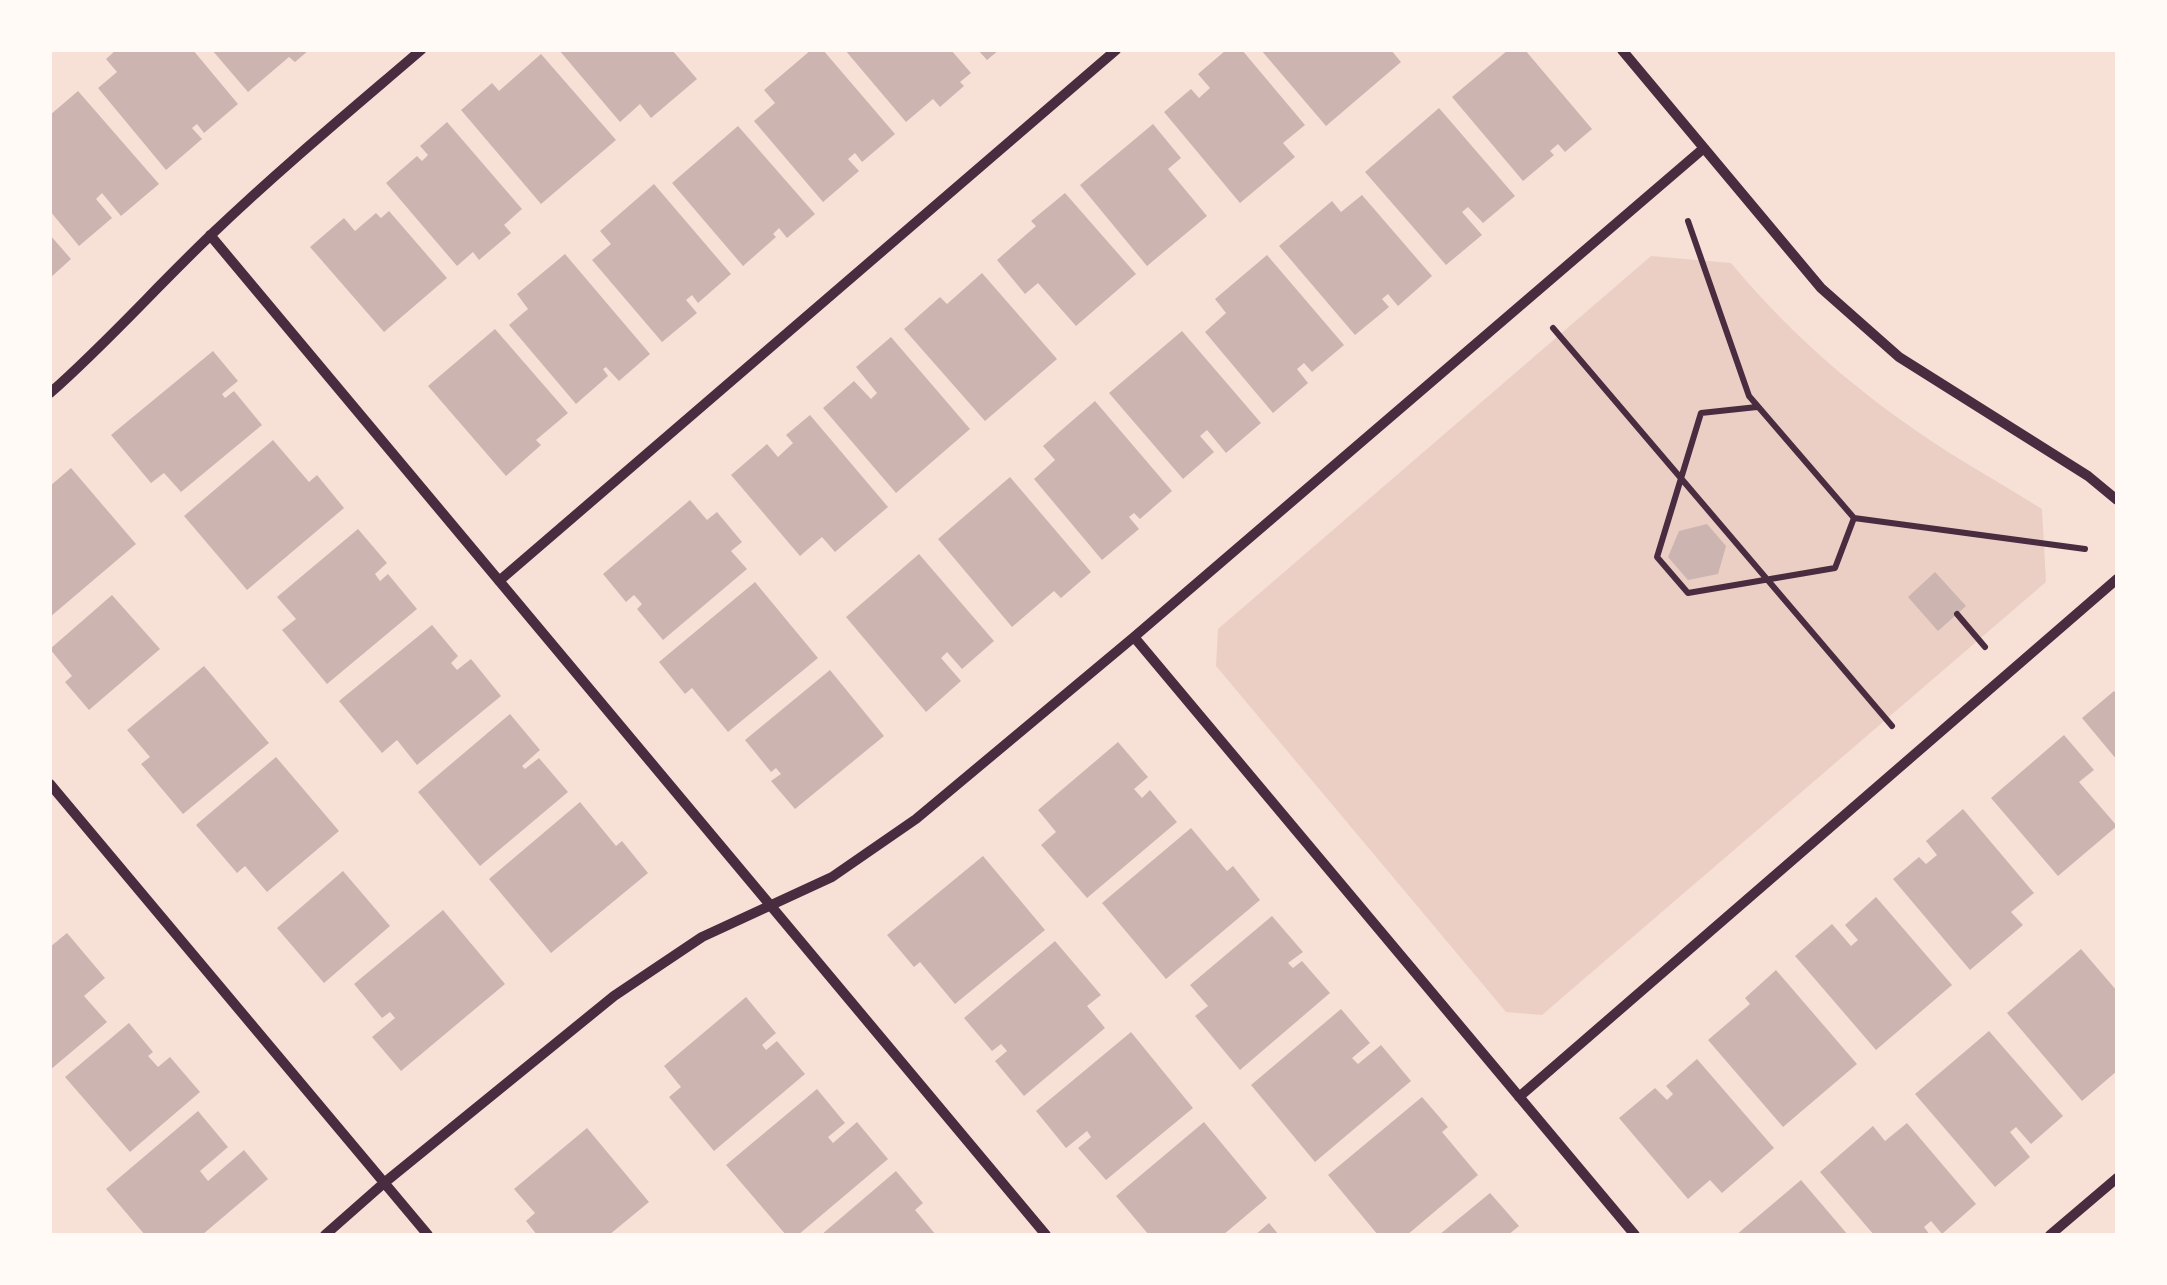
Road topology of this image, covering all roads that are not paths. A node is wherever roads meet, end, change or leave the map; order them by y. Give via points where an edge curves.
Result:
1 (421, 50) edge
2 (1116, 50) edge
3 (1622, 50) edge
4 (1704, 148) junction
5 (210, 235) junction
6 (50, 393) edge
7 (2117, 500) edge
8 (2117, 579) edge
9 (499, 582) junction
10 (1134, 637) junction
11 (50, 784) edge
12 (771, 906) junction
13 (1520, 1097) junction
14 (2117, 1178) edge
15 (384, 1184) junction
16 (325, 1235) edge
17 (428, 1235) edge
18 (1046, 1235) edge
19 (1635, 1235) edge
20 (2050, 1235) edge

1 - 5 street
2 - 9 street
3 - 4 street
4 - 7 street via 1821,288 1898,357
4 - 10 street
5 - 6 street
5 - 9 street
8 - 13 street
9 - 12 street
10 - 12 street via 916,819 832,877
10 - 13 street
11 - 15 street
12 - 15 street via 702,937 614,996
12 - 18 street
13 - 19 street
14 - 20 street
15 - 16 street
15 - 17 street

